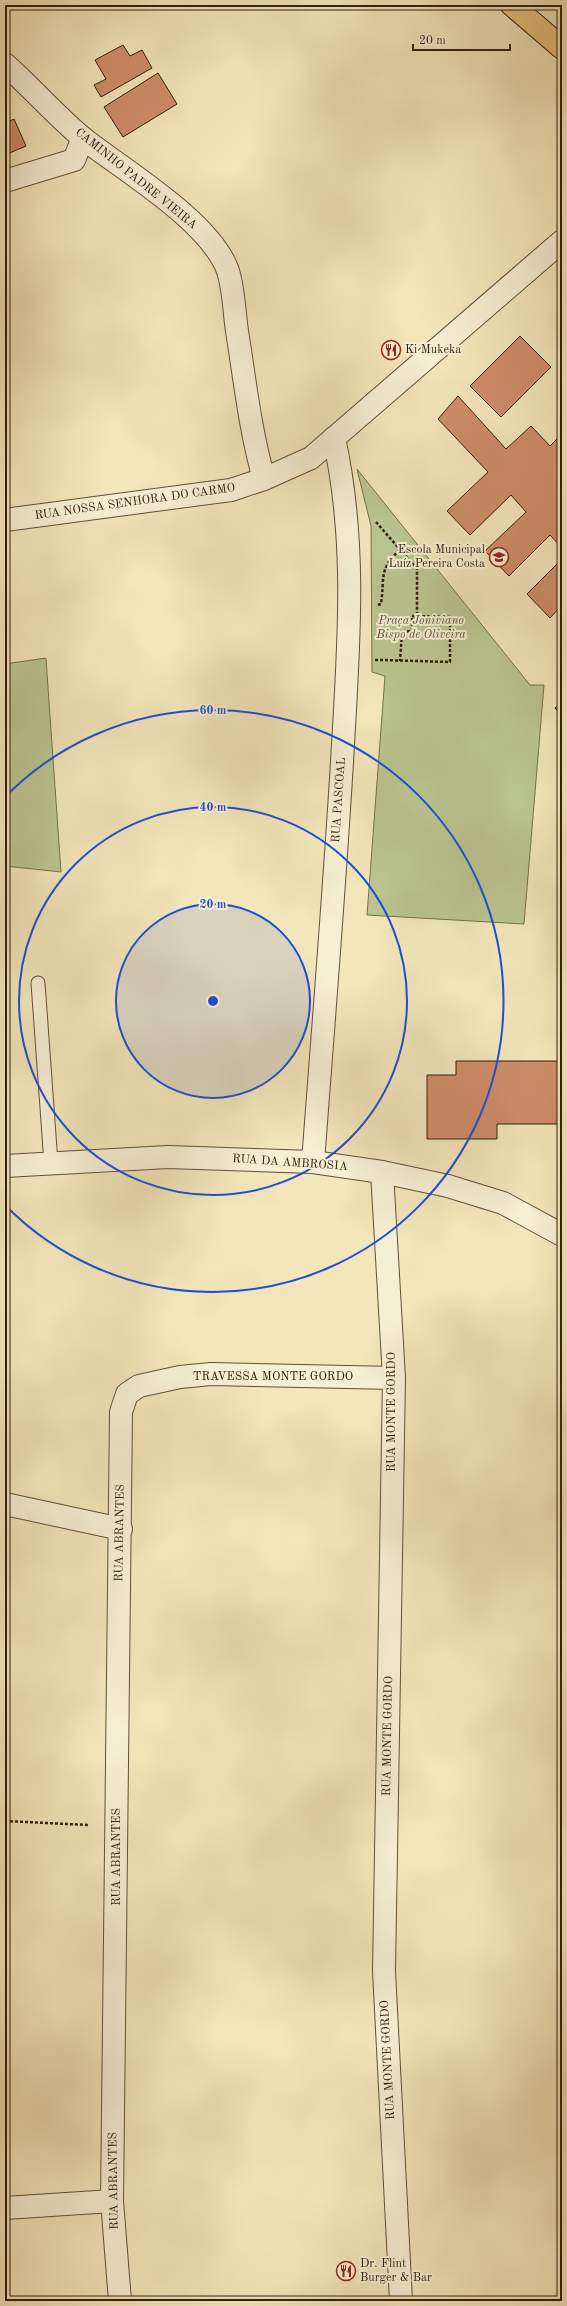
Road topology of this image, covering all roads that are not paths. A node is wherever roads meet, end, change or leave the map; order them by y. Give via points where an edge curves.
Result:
1 (512, 5) edge
2 (562, 48) edge
3 (5, 64) edge
4 (83, 138) junction
5 (5, 181) edge
6 (562, 241) edge
7 (334, 438) junction
8 (264, 479) junction
9 (5, 520) edge
10 (38, 983) dead end
11 (313, 1162) junction
12 (50, 1163) junction
13 (5, 1166) edge
14 (382, 1172) junction
15 (562, 1235) edge
16 (394, 1378) junction
17 (121, 1412) joint
18 (5, 1504) edge
19 (120, 1529) junction
20 (112, 2202) junction
21 (5, 2208) edge
22 (120, 2301) edge
23 (401, 2301) edge

1 - 2 main road
3 - 4 street, CAMINHO PADRE VIEIRA
4 - 5 street via 74,160
4 - 8 street, CAMINHO PADRE VIEIRA via 162,197 203,234 220,255 232,290 246,394
6 - 7 street, RUA NOSSA SENHORA DO CARMO
7 - 8 street, RUA NOSSA SENHORA DO CARMO via 311,458
7 - 11 street, RUA PASCOAL via 342,474 348,528 351,612
8 - 9 street, RUA NOSSA SENHORA DO CARMO via 231,490
10 - 12 lane
11 - 12 street, RUA DA AMBROSIA via 168,1157
11 - 14 street, RUA DA AMBROSIA
12 - 13 street, RUA DA AMBROSIA
14 - 15 street, RUA DA AMBROSIA via 448,1186 503,1203
14 - 16 street, RUA MONTE GORDO
16 - 17 street, TRAVESSA MONTE GORDO via 211,1374 180,1377 139,1386 127,1394
16 - 23 street, RUA MONTE GORDO via 384,1972
17 - 19 street, RUA ABRANTES
18 - 19 street
19 - 20 street, RUA ABRANTES
20 - 21 street
20 - 22 street, RUA ABRANTES

